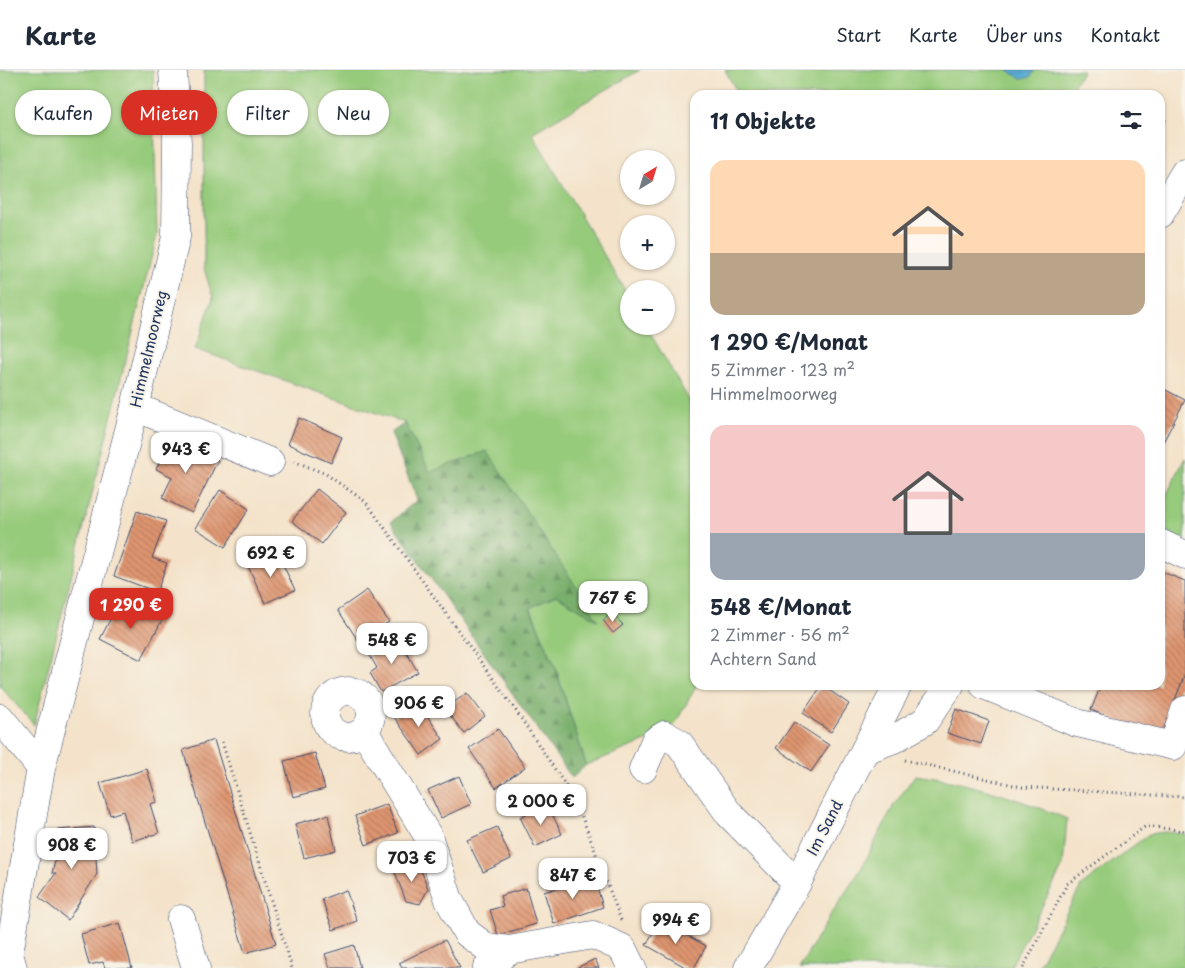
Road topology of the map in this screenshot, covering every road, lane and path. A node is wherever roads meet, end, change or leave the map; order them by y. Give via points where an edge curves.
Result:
1 (173, 70) edge
2 (1185, 172) edge
3 (1165, 206) edge
4 (135, 407) junction
5 (270, 462) joint
6 (1165, 545) edge
7 (1185, 555) edge
8 (895, 690) edge
9 (947, 690) edge
10 (996, 690) edge
11 (1185, 710) edge
12 (0, 718) edge
13 (364, 731) dead end
14 (222, 742) dead end
15 (865, 750) junction
16 (901, 759) dead end
17 (41, 768) junction
18 (643, 769) dead end
19 (1185, 797) edge
20 (1185, 831) edge
21 (797, 882) junction
22 (181, 919) dead end
23 (510, 950) junction
24 (627, 958) edge
25 (13, 968) edge
26 (196, 968) edge
27 (292, 968) edge
28 (487, 968) edge
29 (748, 968) edge
30 (1023, 968) edge

1 - 4 street, Himmelmoorweg via 177,144 176,237
2 - 3 street
4 - 5 street
4 - 17 street, Himmelmoorweg
5 - 24 path via 282,457 326,474 366,502 516,710 576,801 626,935
6 - 7 street
8 - 15 street, Im Sand
9 - 15 street via 925,721 894,739
10 - 11 street via 1077,723 1172,746
12 - 17 street
13 - 23 street via 428,836 449,900 467,933 486,947
14 - 27 path
15 - 21 street, Im Sand
16 - 19 path via 1022,787
17 - 25 street, Himmelmoorweg via 9,954
18 - 21 street via 655,741 665,735 679,743 730,814
20 - 30 path via 1146,826 1067,884
21 - 29 street, Im Sand
22 - 26 street
23 - 24 street via 593,935
23 - 28 street

